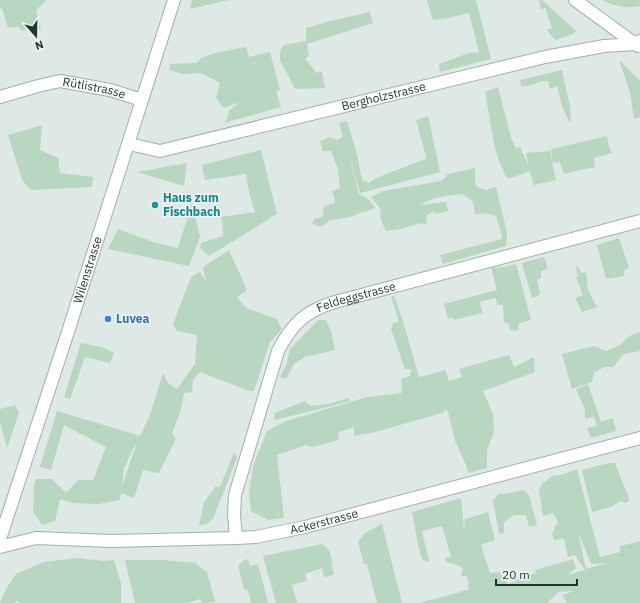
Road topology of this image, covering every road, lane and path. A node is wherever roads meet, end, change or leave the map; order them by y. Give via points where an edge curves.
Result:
1 (174, 0) edge
2 (575, 0) edge
3 (639, 44) edge
4 (0, 97) edge
5 (142, 100) junction
6 (129, 144) junction
7 (640, 222) edge
8 (640, 438) edge
9 (236, 538) junction
10 (0, 539) edge
11 (0, 547) edge

1 - 5 street, Wilenstrasse
2 - 3 street
3 - 6 street, Bergholzstrasse via 604,46 546,57 160,151
4 - 5 street, Rütlistrasse via 60,82 110,90
5 - 6 street, Wilenstrasse
6 - 10 street, Wilenstrasse
7 - 9 street, Feldeggstrasse via 335,302 321,306 302,318 288,333 278,351 235,495
8 - 9 street, Ackerstrasse via 305,527
9 - 11 street, Ackerstrasse via 112,541 36,538

